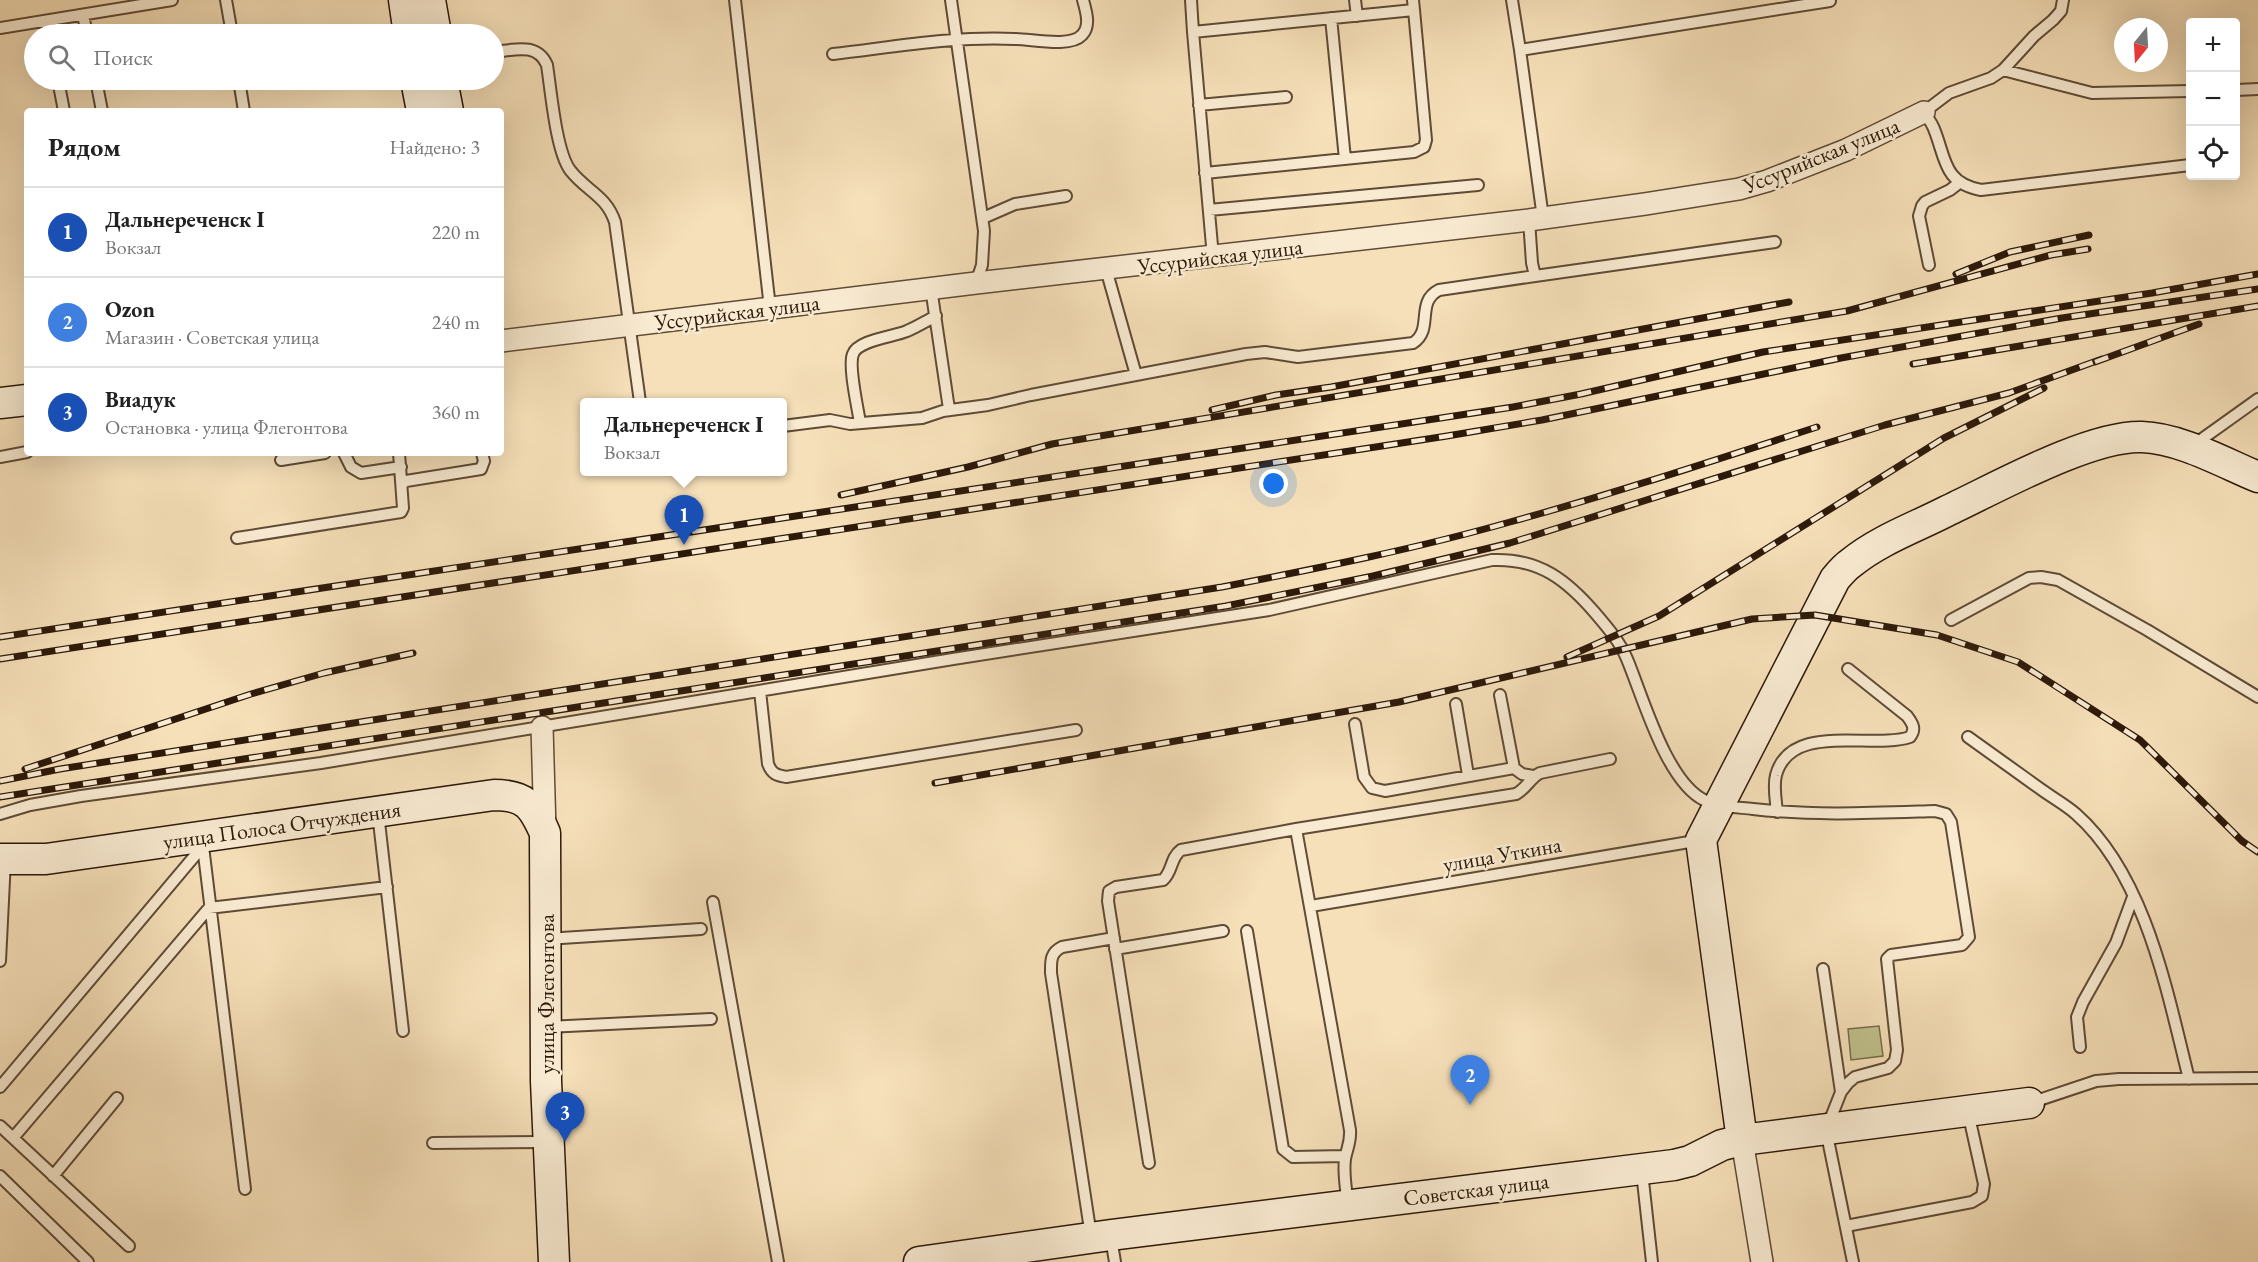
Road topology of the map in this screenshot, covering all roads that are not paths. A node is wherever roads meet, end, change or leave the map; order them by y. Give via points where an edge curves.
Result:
1 (172, 0) edge
2 (226, 0) edge
3 (404, 0) edge
4 (430, 0) edge
5 (735, 0) edge
6 (951, 0) edge
7 (1083, 0) edge
8 (1191, 0) edge
9 (1355, 0) edge
10 (1512, 0) edge
11 (2063, 0) edge
12 (1830, 1) edge
13 (1413, 5) edge
14 (83, 15) junction
15 (1357, 16) junction
16 (1331, 18) junction
17 (47, 21) junction
18 (24, 24) edge
19 (27, 24) edge
20 (48, 24) edge
21 (85, 24) edge
22 (230, 24) edge
23 (408, 24) edge
24 (434, 24) edge
25 (0, 28) edge
26 (1193, 32) junction
27 (958, 39) junction
28 (1520, 50) junction
29 (504, 51) edge
30 (833, 54) dead end
31 (2003, 70) junction
32 (2258, 89) edge
33 (60, 90) edge
34 (98, 90) edge
35 (241, 90) edge
36 (418, 90) edge
37 (444, 90) edge
38 (2240, 90) edge
39 (2186, 91) edge
40 (1286, 97) dead end
41 (1199, 105) junction
42 (63, 108) edge
43 (101, 108) edge
44 (244, 108) edge
45 (421, 108) edge
46 (447, 108) edge
47 (1924, 112) junction
48 (1345, 159) junction
49 (2186, 165) edge
50 (1205, 173) junction
51 (1959, 183) junction
52 (1478, 185) dead end
53 (1066, 196) dead end
54 (1209, 210) junction
55 (982, 218) junction
56 (1536, 219) junction
57 (1775, 242) dead end
58 (1213, 257) junction
59 (1929, 265) dead end
60 (1106, 269) junction
61 (1535, 276) junction
62 (976, 283) junction
63 (931, 288) junction
64 (770, 308) junction
65 (936, 315) junction
66 (628, 326) junction
67 (504, 341) edge
68 (1136, 375) junction
69 (639, 398) edge
70 (24, 399) edge
71 (2258, 399) edge
72 (0, 403) edge
73 (949, 409) junction
74 (860, 423) junction
75 (787, 426) edge
76 (2190, 448) junction
77 (24, 453) edge
78 (307, 456) edge
79 (346, 456) edge
80 (399, 456) edge
81 (482, 456) edge
82 (0, 457) edge
83 (281, 460) dead end
84 (401, 467) junction
85 (2258, 477) edge
86 (402, 483) junction
87 (237, 538) dead end
88 (1951, 620) dead end
89 (1848, 669) dead end
90 (760, 691) junction
91 (1500, 695) dead end
92 (2258, 698) edge
93 (1456, 704) dead end
94 (1355, 724) dead end
95 (542, 727) junction
96 (1076, 730) dead end
97 (1968, 737) dead end
98 (1610, 759) dead end
99 (1514, 768) junction
100 (1468, 775) junction
101 (1533, 776) junction
102 (1719, 805) junction
103 (378, 812) junction
104 (1777, 812) junction
105 (0, 814) edge
106 (1296, 829) junction
107 (545, 833) junction
108 (1701, 840) junction
109 (203, 842) junction
110 (3, 859) edge
111 (387, 887) junction
112 (2133, 897) junction
113 (713, 902) dead end
114 (1311, 906) junction
115 (210, 908) junction
116 (701, 929) dead end
117 (1223, 931) dead end
118 (1247, 931) dead end
119 (546, 939) junction
120 (1114, 943) junction
121 (0, 961) edge
122 (1823, 969) dead end
123 (711, 1019) dead end
124 (546, 1027) junction
125 (403, 1031) dead end
126 (2080, 1047) dead end
127 (2189, 1078) junction
128 (2258, 1078) edge
129 (0, 1086) edge
130 (1840, 1092) junction
131 (117, 1098) dead end
132 (2030, 1103) joint
133 (1968, 1112) junction
134 (0, 1126) edge
135 (1826, 1130) junction
136 (13, 1138) junction
137 (1743, 1140) junction
138 (549, 1142) junction
139 (433, 1143) dead end
140 (1345, 1156) junction
141 (1149, 1163) dead end
142 (1642, 1169) junction
143 (0, 1176) edge
144 (53, 1176) junction
145 (245, 1189) dead end
146 (1348, 1204) junction
147 (1846, 1226) junction
148 (1106, 1245) edge
149 (129, 1246) dead end
150 (88, 1262) edge
151 (554, 1262) edge
152 (777, 1262) edge
153 (919, 1262) edge
154 (924, 1262) edge
155 (1652, 1262) edge
156 (1762, 1262) edge
157 (1853, 1262) edge

1 - 14 lane
2 - 22 lane
3 - 23 main road
4 - 24 main road
5 - 64 lane
6 - 27 lane
7 - 27 lane via 1087,27 1073,41
8 - 26 lane
9 - 15 lane
10 - 28 lane
11 - 31 lane via 2061,11
12 - 28 lane
13 - 15 lane
13 - 48 lane via 1424,147 1414,152
14 - 17 lane
14 - 21 lane
15 - 16 lane
16 - 26 lane
16 - 48 lane
17 - 19 lane
17 - 20 lane
18 - 25 lane
26 - 41 lane
27 - 30 lane
27 - 55 lane
28 - 56 lane
29 - 66 lane via 535,50 547,65 562,156 610,208 615,222
31 - 39 lane via 2092,93
31 - 47 lane via 1949,93
32 - 38 lane
33 - 42 lane
34 - 43 lane
35 - 44 lane
36 - 45 main road
37 - 46 main road
40 - 41 lane
41 - 50 lane
47 - 51 lane via 1934,129 1941,155
47 - 56 street, Уссурийская улица via 1846,150 1739,189
48 - 50 lane
49 - 51 lane via 1981,190
50 - 54 lane
51 - 59 lane via 1922,206 1919,216
52 - 54 lane
53 - 55 lane via 1015,204
54 - 58 lane
55 - 62 lane via 984,245
56 - 58 street, Уссурийская улица
56 - 61 lane via 1532,263
57 - 61 lane
58 - 60 street, Уссурийская улица
60 - 62 street, Уссурийская улица
60 - 68 lane
61 - 68 lane via 1439,290 1432,294 1422,334 1413,343 1298,357 1265,352 1246,354
62 - 63 street, Уссурийская улица
63 - 64 street, Уссурийская улица
63 - 65 lane
64 - 66 street, Уссурийская улица
65 - 73 lane
65 - 74 lane via 908,331 858,347 852,354
66 - 67 street, Уссурийская улица
66 - 69 lane
68 - 73 lane via 988,405
70 - 72 main road
71 - 76 lane
73 - 74 lane via 922,418
74 - 75 lane via 834,420
76 - 85 main road
76 - 102 main road via 2143,437 2096,445 1925,522 1851,563 1827,591
77 - 82 lane
78 - 83 lane
79 - 84 lane via 361,473
80 - 84 lane
81 - 86 lane via 483,465 477,471
84 - 86 lane
86 - 87 lane via 403,508 396,515
88 - 92 lane via 2029,578 2058,580
89 - 104 lane via 1907,716 1914,732 1900,741 1815,743 1790,753 1776,776
90 - 95 lane
90 - 96 lane via 768,764 771,772 786,777
90 - 102 lane via 1269,610 1505,559 1546,570 1578,592 1623,650 1657,735 1680,776 1698,796
91 - 99 lane
93 - 100 lane
94 - 100 lane via 1364,777 1372,788 1385,791
95 - 105 lane via 81,796
95 - 107 street, улица Флегонтова
97 - 112 lane via 2075,813 2097,836
98 - 101 lane
99 - 100 lane
99 - 101 lane
101 - 106 lane via 1516,794
102 - 104 lane
102 - 108 main road
103 - 107 main road, улица Полоса Отчуждения via 507,795 530,805
103 - 109 main road, улица Полоса Отчуждения
103 - 111 lane
104 - 130 lane via 1935,812 1946,814 1951,822 1969,937 1962,945 1892,955 1887,959 1895,1061 1888,1068 1856,1077
106 - 114 lane
106 - 120 lane via 1181,850 1163,879 1109,891
107 - 119 main road, улица Флегонтова
108 - 114 lane, улица Уткина
108 - 137 main road
109 - 110 main road, улица Полоса Отчуждения via 46,859
109 - 115 lane
109 - 129 lane
110 - 121 lane
111 - 115 lane
111 - 125 lane
112 - 126 lane via 2116,943 2077,1017
112 - 127 lane via 2169,993
113 - 152 lane
114 - 140 lane via 1350,1130 1351,1143
115 - 136 lane
115 - 145 lane
116 - 119 lane
117 - 120 lane
118 - 140 lane via 1283,1149 1293,1157
119 - 124 main road, улица Флегонтова
120 - 141 lane
120 - 148 lane via 1062,947 1051,957 1051,973
122 - 130 lane
123 - 124 lane
124 - 138 main road, улица Флегонтова
127 - 128 lane
127 - 132 lane via 2096,1081
130 - 135 lane
131 - 144 lane
132 - 133 main road, Советская улица
133 - 135 main road, Советская улица
133 - 147 lane via 1984,1184 1982,1196 1972,1202
134 - 136 lane
135 - 137 main road, Советская улица
135 - 147 lane
136 - 144 lane
137 - 142 main road, Советская улица via 1722,1144 1690,1161
137 - 156 street
138 - 139 lane
138 - 151 main road, улица Флегонтова
140 - 146 lane
142 - 146 main road, Советская улица
142 - 155 lane
143 - 150 lane
144 - 149 lane
146 - 148 main road, Советская улица
147 - 157 lane
148 - 154 main road, Советская улица
153 - 154 main road, Советская улица

